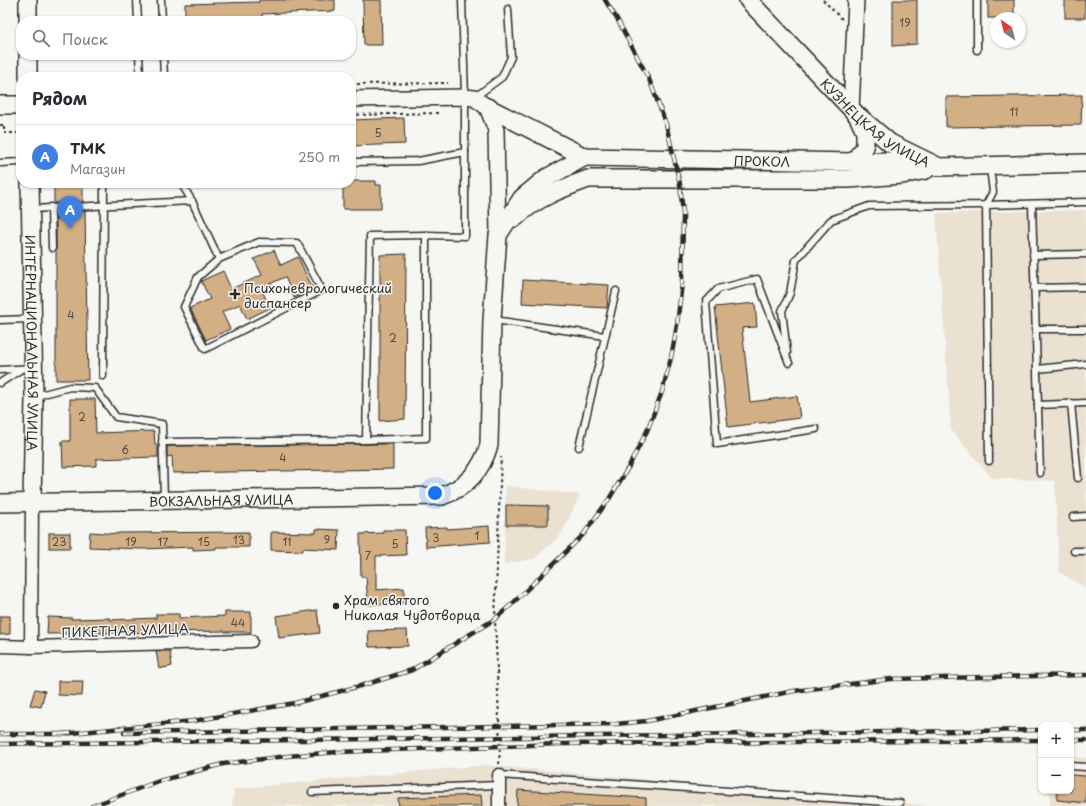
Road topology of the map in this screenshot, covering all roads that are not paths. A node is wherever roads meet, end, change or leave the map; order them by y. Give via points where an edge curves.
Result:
1 (28, 0) edge
2 (137, 0) edge
3 (161, 0) edge
4 (462, 0) edge
5 (748, 0) edge
6 (856, 0) edge
7 (977, 0) edge
8 (508, 9) dead end
9 (28, 16) edge
10 (138, 16) edge
11 (162, 16) edge
12 (977, 50) dead end
13 (28, 60) edge
14 (139, 60) edge
15 (163, 60) edge
16 (28, 72) edge
17 (140, 72) edge
18 (164, 72) edge
19 (473, 96) junction
20 (356, 99) edge
21 (0, 105) edge
22 (16, 105) edge
23 (854, 112) junction
24 (465, 152) junction
25 (584, 157) junction
26 (16, 162) edge
27 (356, 162) edge
28 (853, 162) junction
29 (0, 163) edge
30 (1086, 163) edge
31 (990, 166) junction
32 (939, 167) junction
33 (30, 188) edge
34 (104, 188) edge
35 (184, 188) edge
36 (192, 201) junction
37 (1086, 202) edge
38 (105, 204) junction
39 (1032, 204) junction
40 (986, 205) junction
41 (51, 207) junction
42 (30, 209) junction
43 (426, 235) junction
44 (498, 235) junction
45 (52, 248) dead end
46 (1086, 254) edge
47 (1033, 255) junction
48 (219, 259) junction
49 (1086, 287) edge
50 (1034, 288) junction
51 (616, 291) dead end
52 (33, 319) junction
53 (0, 320) edge
54 (492, 320) junction
55 (1036, 329) junction
56 (1086, 329) edge
57 (605, 336) junction
58 (1086, 364) edge
59 (27, 368) junction
60 (1037, 369) junction
61 (0, 370) edge
62 (103, 376) dead end
63 (0, 383) edge
64 (34, 396) junction
65 (1086, 402) edge
66 (1072, 403) junction
67 (1038, 405) junction
68 (816, 429) dead end
69 (366, 440) junction
70 (162, 442) junction
71 (579, 447) dead end
72 (989, 461) dead end
73 (1040, 473) dead end
74 (1078, 478) dead end
75 (164, 500) junction
76 (32, 502) junction
77 (0, 503) edge
78 (1086, 516) edge
79 (1073, 517) dead end
80 (1074, 551) dead end
81 (1086, 551) edge
82 (251, 641) dead end
83 (0, 646) edge
84 (31, 647) junction
85 (1074, 766) edge
86 (1086, 767) edge
87 (499, 780) junction
88 (312, 792) dead end
89 (900, 803) dead end
90 (499, 806) edge

1 - 9 main road
2 - 10 lane
3 - 11 lane
4 - 19 lane
5 - 23 main road, КУЗНЕЦКАЯ УЛИЦА
6 - 23 street
7 - 12 lane
8 - 19 lane via 511,57 502,77
13 - 16 main road
14 - 17 lane
15 - 18 lane
19 - 20 street
19 - 24 lane
19 - 25 main road
19 - 44 street via 496,130
21 - 22 main road
23 - 28 main road via 865,132 865,147
23 - 32 main road, КУЗНЕЦКАЯ УЛИЦА via 890,143
24 - 27 lane via 418,161
24 - 43 lane via 465,236
25 - 28 main road, ПРОКОЛ
25 - 44 main road via 546,178 522,198
26 - 29 lane
28 - 32 main road, ПРОКОЛ via 891,161
30 - 31 main road, КУЗНЕЦКАЯ УЛИЦА
31 - 32 main road, КУЗНЕЦКАЯ УЛИЦА
31 - 40 lane via 993,192
32 - 44 main road via 902,175 848,179 588,179 555,191 526,208
33 - 42 main road, ИНТЕРНАЦИОНАЛЬНАЯ УЛИЦА
34 - 38 lane
35 - 36 lane
36 - 38 lane
36 - 48 lane
37 - 39 lane
38 - 41 lane
38 - 62 lane
39 - 40 lane
39 - 47 lane
40 - 68 lane via 870,206 831,220 796,260 790,294 782,311 788,363 757,279 718,290 706,302 717,444
40 - 72 lane
41 - 42 lane
41 - 45 lane
42 - 52 main road, ИНТЕРНАЦИОНАЛЬНАЯ УЛИЦА
43 - 69 lane via 370,236
43 - 69 lane via 426,438
44 - 54 main road
46 - 47 lane
47 - 50 lane
48 - 48 lane via 198,277 184,307 205,349 322,290 297,243 259,242
49 - 50 lane
50 - 55 lane
51 - 57 lane
52 - 53 lane
52 - 59 main road, ИНТЕРНАЦИОНАЛЬНАЯ УЛИЦА
54 - 57 lane
54 - 75 main road, ВОКЗАЛЬНАЯ УЛИЦА via 489,445 482,464 465,485 442,496
55 - 56 lane
55 - 60 lane
57 - 71 lane
58 - 60 lane
59 - 61 lane
59 - 63 lane
59 - 64 main road, ИНТЕРНАЦИОНАЛЬНАЯ УЛИЦА
60 - 67 lane
64 - 70 lane via 70,387 95,388 116,417 162,424
64 - 76 main road, ИНТЕРНАЦИОНАЛЬНАЯ УЛИЦА
65 - 66 lane
66 - 67 lane
66 - 74 lane
67 - 73 lane
69 - 70 lane
70 - 75 lane
75 - 76 main road, ВОКЗАЛЬНАЯ УЛИЦА
76 - 77 main road, ВОКЗАЛЬНАЯ УЛИЦА
76 - 84 street
78 - 79 lane
80 - 81 lane
82 - 84 street, ПИКЕТНАЯ УЛИЦА
83 - 84 street, ПИКЕТНАЯ УЛИЦА
85 - 86 lane
87 - 88 lane
87 - 89 lane
87 - 90 street

